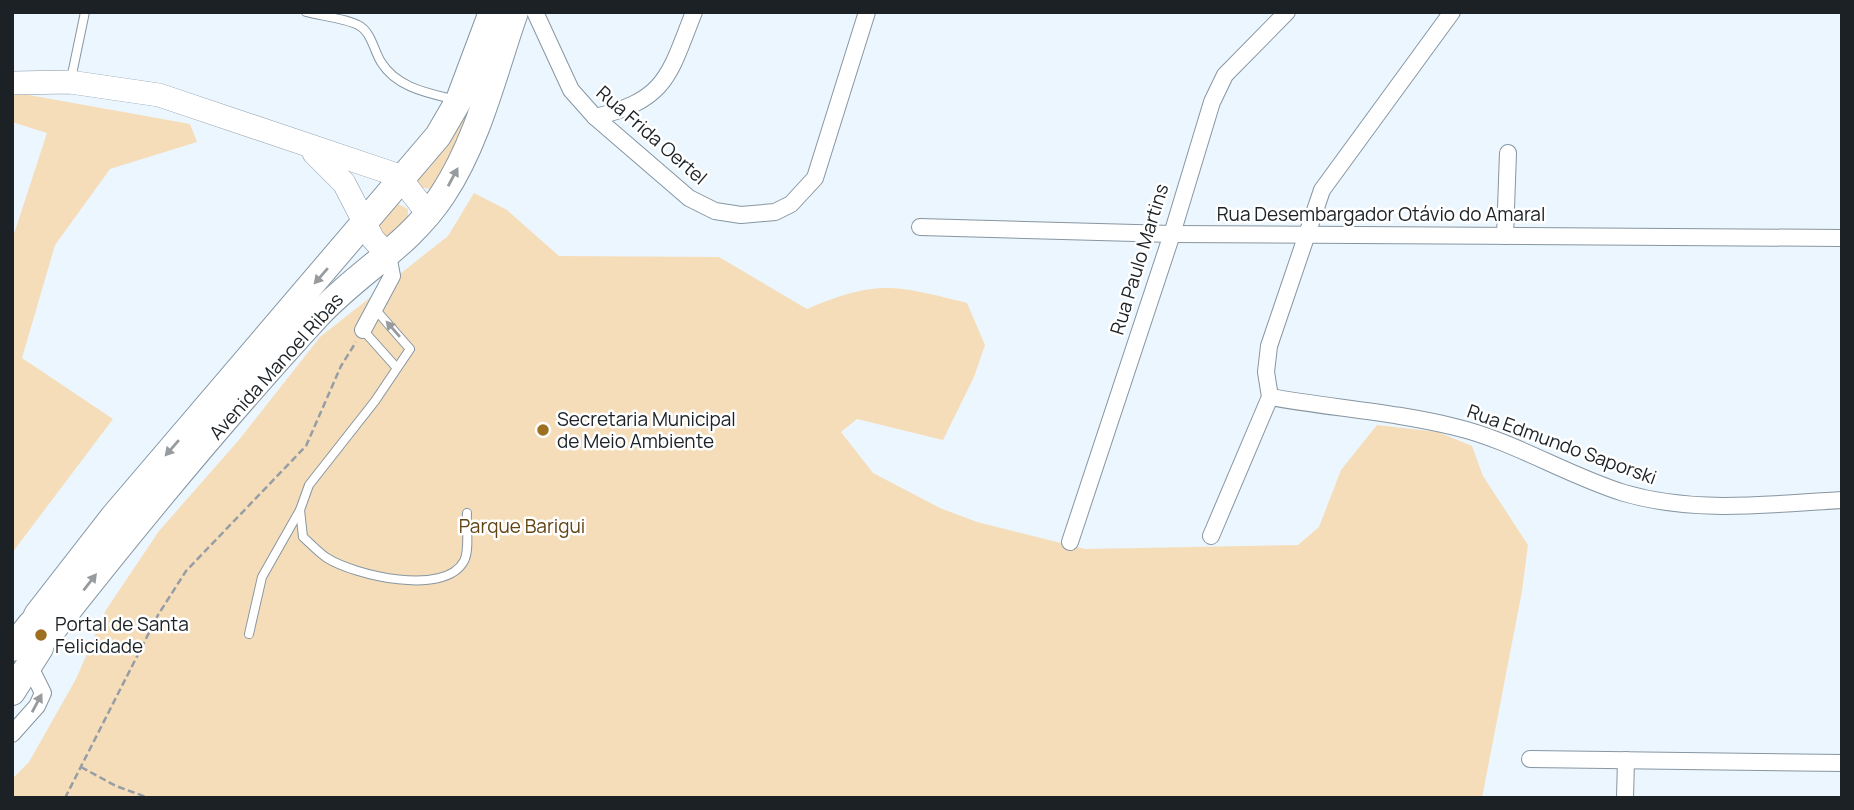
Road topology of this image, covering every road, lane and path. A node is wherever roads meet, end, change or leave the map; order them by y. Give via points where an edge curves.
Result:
1 (85, 12) edge
2 (306, 12) edge
3 (515, 12) edge
4 (535, 12) edge
5 (694, 12) edge
6 (867, 12) edge
7 (1287, 12) edge
8 (1452, 12) edge
9 (489, 21) edge
10 (492, 77) junction
11 (12, 82) edge
12 (70, 82) junction
13 (458, 100) junction
14 (596, 117) junction
15 (306, 147) junction
16 (1508, 153) dead end
17 (401, 179) junction
18 (429, 215) junction
19 (365, 224) junction
20 (920, 227) dead end
21 (1172, 234) junction
22 (1306, 235) junction
23 (1505, 236) junction
24 (1842, 238) edge
25 (388, 256) junction
26 (375, 309) junction
27 (363, 330) junction
28 (396, 367) junction
29 (1270, 397) junction
30 (1842, 500) edge
31 (300, 510) junction
32 (467, 513) dead end
33 (1211, 536) dead end
34 (1070, 542) dead end
35 (249, 634) dead end
36 (37, 638) junction
37 (12, 648) edge
38 (12, 692) edge
39 (12, 734) edge
40 (1530, 759) dead end
41 (1626, 760) junction
42 (1842, 763) edge
43 (81, 767) junction
44 (65, 798) edge
45 (149, 798) edge
46 (1625, 798) edge

1 - 12 lane
2 - 13 lane via 359,25 396,80
3 - 10 main road, Avenida Manoel Ribas
4 - 14 street, Rua Frida Oertel via 571,90
5 - 14 street via 673,65 656,92 631,107
6 - 14 street, Rua Frida Oertel via 815,178 791,204 775,212 741,215 702,206
7 - 21 street, Rua Paulo Martins via 1218,87
8 - 22 street via 1328,179
9 - 10 main road via 498,45
9 - 13 main road, Avenida Manoel Ribas
18 -> 10 main road, Avenida Manoel Ribas via 460,163
11 - 12 street
12 - 15 street via 159,95
13 - 17 main road, Avenida Manoel Ribas via 438,135
15 - 17 street
15 - 19 street via 344,183
16 - 23 street
17 - 18 street
17 - 19 main road, Avenida Manoel Ribas
18 - 25 main road, Avenida Manoel Ribas
19 - 25 street
19 -> 36 main road, Avenida Manoel Ribas via 114,516
20 - 21 street, Rua Desembargador Otávio do Amaral
21 - 22 street, Rua Desembargador Otávio do Amaral
21 - 34 street, Rua Paulo Martins
22 - 23 street, Rua Desembargador Otávio do Amaral
22 - 29 street via 1269,346 1266,372
23 - 24 street, Rua Desembargador Otávio do Amaral
25 - 26 street via 392,276
36 -> 25 main road, Avenida Manoel Ribas via 316,317
26 - 27 street
28 -> 26 lane via 410,349
27 - 28 lane
27 - 43 path via 341,366 306,446 186,571
28 - 31 lane via 376,401 310,485
29 - 30 street, Rua Edmundo Saporski via 1457,427 1593,482 1649,499 1703,507
29 - 33 street
31 - 32 lane via 303,537 328,559 392,580 425,582 456,570 465,560
31 - 35 lane via 262,577
36 - 37 main road, Avenida Manoel Ribas
36 - 38 main road, Avenida Manoel Ribas
39 -> 36 street via 43,693
40 - 41 street
41 - 42 street
41 - 46 street
43 - 44 path
43 - 45 path

